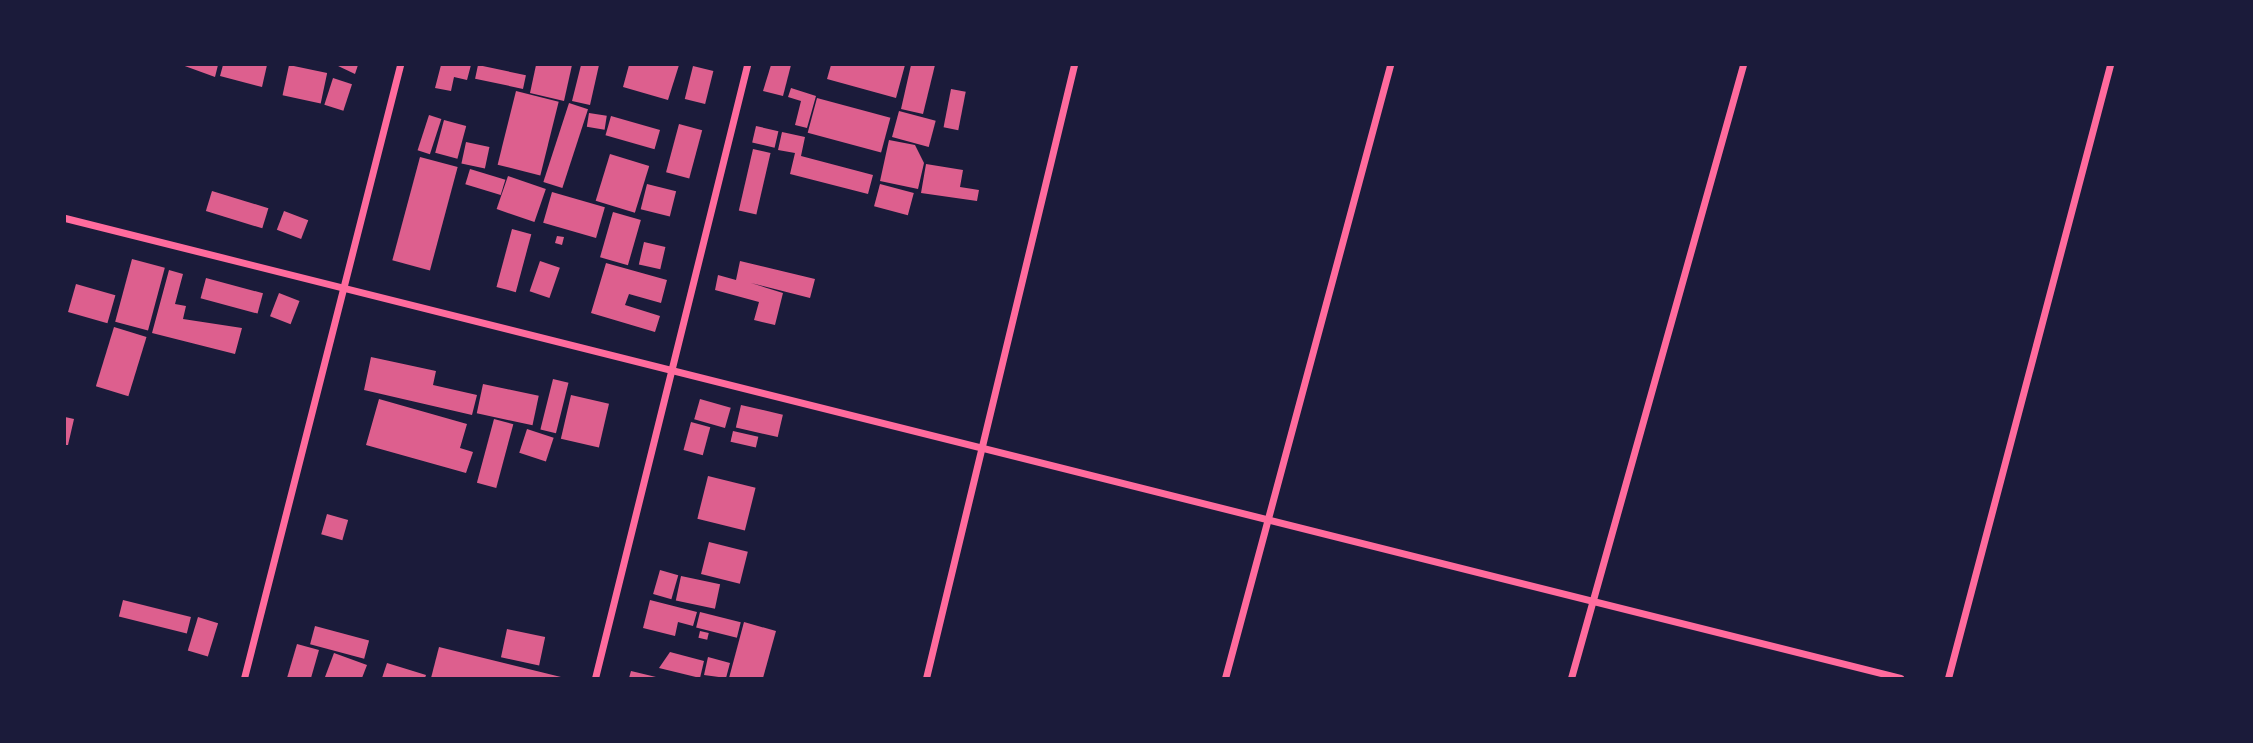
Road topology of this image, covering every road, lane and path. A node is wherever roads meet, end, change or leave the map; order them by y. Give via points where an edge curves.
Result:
1 (400, 65) edge
2 (747, 65) edge
3 (1074, 65) edge
4 (1390, 65) edge
5 (1743, 65) edge
6 (2110, 65) edge
7 (65, 218) edge
8 (340, 287) junction
9 (673, 372) junction
10 (981, 448) junction
11 (1270, 521) junction
12 (1592, 601) junction
13 (244, 678) edge
14 (595, 678) edge
15 (926, 678) edge
16 (1225, 678) edge
17 (1571, 678) edge
18 (1900, 678) edge
19 (1948, 678) edge

1 - 8 street
2 - 9 street
3 - 10 street
4 - 11 street
5 - 12 street
6 - 19 street
7 - 8 street
8 - 9 street
8 - 13 street
9 - 10 street
9 - 14 street
10 - 11 street
10 - 15 street
11 - 12 street
11 - 16 street
12 - 17 street
12 - 18 street

